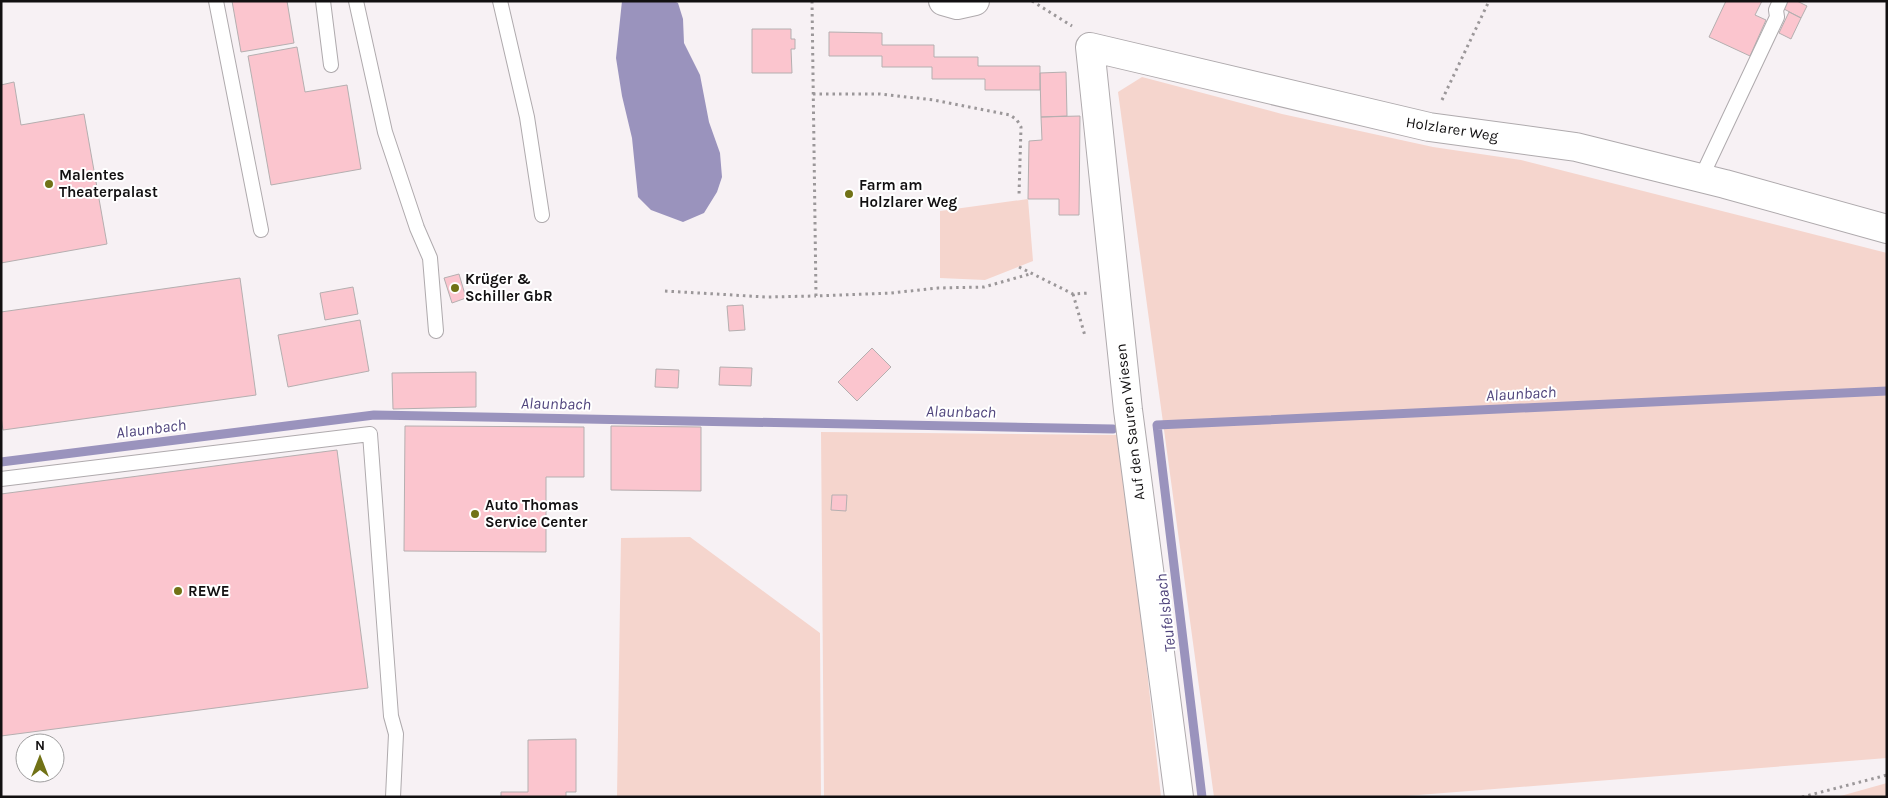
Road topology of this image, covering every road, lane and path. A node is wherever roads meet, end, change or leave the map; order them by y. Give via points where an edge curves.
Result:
1 (216, 1) edge
2 (323, 1) edge
3 (356, 1) edge
4 (500, 1) edge
5 (812, 1) edge
6 (943, 1) edge
7 (975, 1) edge
8 (1032, 1) edge
9 (1490, 1) edge
10 (1780, 1) edge
11 (1090, 46) junction
12 (331, 65) dead end
13 (813, 94) junction
14 (1429, 128) junction
15 (1701, 178) junction
16 (1019, 195) dead end
17 (542, 215) dead end
18 (1887, 229) edge
19 (261, 230) dead end
20 (1019, 267) dead end
21 (1030, 274) junction
22 (666, 291) dead end
23 (1085, 293) dead end
24 (1073, 294) junction
25 (816, 296) junction
26 (436, 331) dead end
27 (1085, 336) dead end
28 (1, 479) edge
29 (1887, 776) edge
30 (393, 797) edge
31 (1179, 797) edge
32 (1802, 797) edge

1 - 19 lane
2 - 12 lane
3 - 26 lane via 385,132 430,258
4 - 17 lane via 527,117
5 - 13 path
6 - 7 street via 958,5
8 - 11 path via 1083,34
9 - 14 path
10 - 15 lane via 1777,17
11 - 14 street, Holzlarer Weg
11 - 31 street, Auf den Sauren Wiesen via 1128,410
13 - 16 path via 880,94 934,100 1010,115 1021,127
13 - 25 path
14 - 15 street, Holzlarer Weg via 1576,147
15 - 18 street, Holzlarer Weg
20 - 21 path
21 - 24 path
21 - 25 path via 984,287
22 - 25 path via 766,297
23 - 24 path
24 - 27 path
28 - 30 lane via 370,434 391,716 396,734
29 - 32 path

